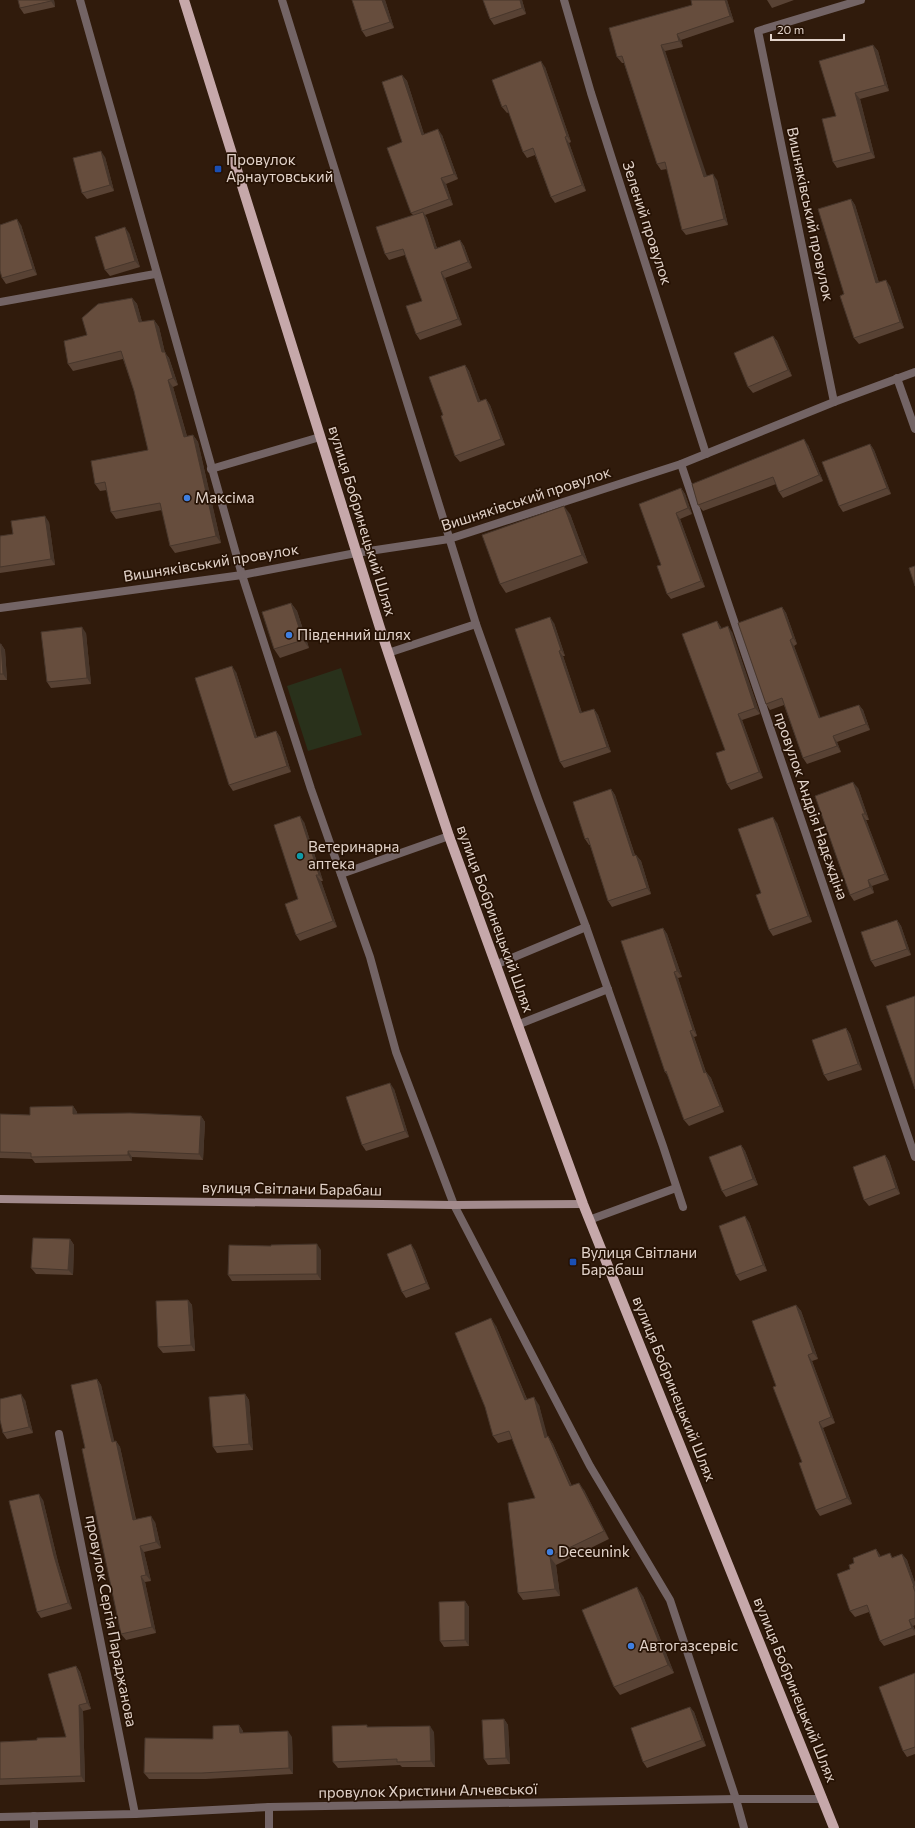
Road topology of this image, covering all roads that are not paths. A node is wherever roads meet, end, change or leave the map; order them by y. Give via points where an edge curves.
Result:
1 (80, 0) edge
2 (184, 0) edge
3 (282, 0) edge
4 (564, 0) edge
5 (862, 0) edge
6 (156, 274) junction
7 (0, 302) edge
8 (915, 372) edge
9 (897, 378) junction
10 (834, 402) junction
11 (915, 429) edge
12 (320, 437) junction
13 (706, 454) junction
14 (680, 464) junction
15 (211, 469) junction
16 (449, 539) junction
17 (356, 553) junction
18 (242, 575) junction
19 (0, 608) edge
20 (476, 624) junction
21 (388, 653) junction
22 (449, 836) junction
23 (341, 874) junction
24 (586, 927) junction
25 (495, 965) junction
26 (608, 989) junction
27 (517, 1025) junction
28 (915, 1157) edge
29 (676, 1188) junction
30 (0, 1199) edge
31 (454, 1204) junction
32 (583, 1204) junction
33 (683, 1208) dead end
34 (589, 1220) junction
35 (59, 1434) dead end
36 (736, 1799) junction
37 (823, 1799) junction
38 (269, 1808) junction
39 (135, 1814) junction
40 (34, 1816) junction
41 (0, 1817) edge
42 (34, 1828) edge
43 (269, 1828) edge
44 (744, 1828) edge
45 (834, 1828) edge

1 - 6 street
2 - 12 main road, вулиця Бобринецький Шлях
3 - 16 street
4 - 13 street, Зелений провулок
5 - 10 street, Вишняківський провулок via 758,31
6 - 7 street
6 - 15 street
8 - 9 street, Вишняківський провулок
9 - 10 street, Вишняківський провулок
9 - 11 street
10 - 13 street, Вишняківський провулок
12 - 15 street
12 - 17 main road, вулиця Бобринецький Шлях
13 - 14 street, Вишняківський провулок
14 - 16 street, Вишняківський провулок
14 - 28 street, провулок Андрія Надєждіна
15 - 18 street
16 - 17 street, Вишняківський провулок
16 - 20 street
17 - 18 street, Вишняківський провулок
17 - 21 main road, вулиця Бобринецький Шлях
18 - 19 street, Вишняківський провулок
18 - 23 street
20 - 21 street
20 - 24 street
21 - 22 main road, вулиця Бобринецький Шлях
22 - 23 street
22 - 25 main road, вулиця Бобринецький Шлях
23 - 31 street via 370,957 396,1052
24 - 25 street
24 - 26 street
25 - 27 main road, вулиця Бобринецький Шлях
26 - 27 street
26 - 29 street
27 - 32 main road, вулиця Бобринецький Шлях
29 - 33 street
29 - 34 street
30 - 31 street, вулиця Світлани Барабаш
31 - 32 street, вулиця Світлани Барабаш
31 - 36 street via 590,1466 670,1600
32 - 34 main road, вулиця Бобринецький Шлях
34 - 37 main road, вулиця Бобринецький Шлях
35 - 39 street, провулок Сергія Параджанова
36 - 37 street, провулок Христини Алчевської
36 - 38 street, провулок Христини Алчевської
36 - 44 street
37 - 45 main road, вулиця Бобринецький Шлях
38 - 39 street, провулок Христини Алчевської
38 - 43 street
39 - 40 street, провулок Христини Алчевської
40 - 41 street, провулок Христини Алчевської
40 - 42 street

